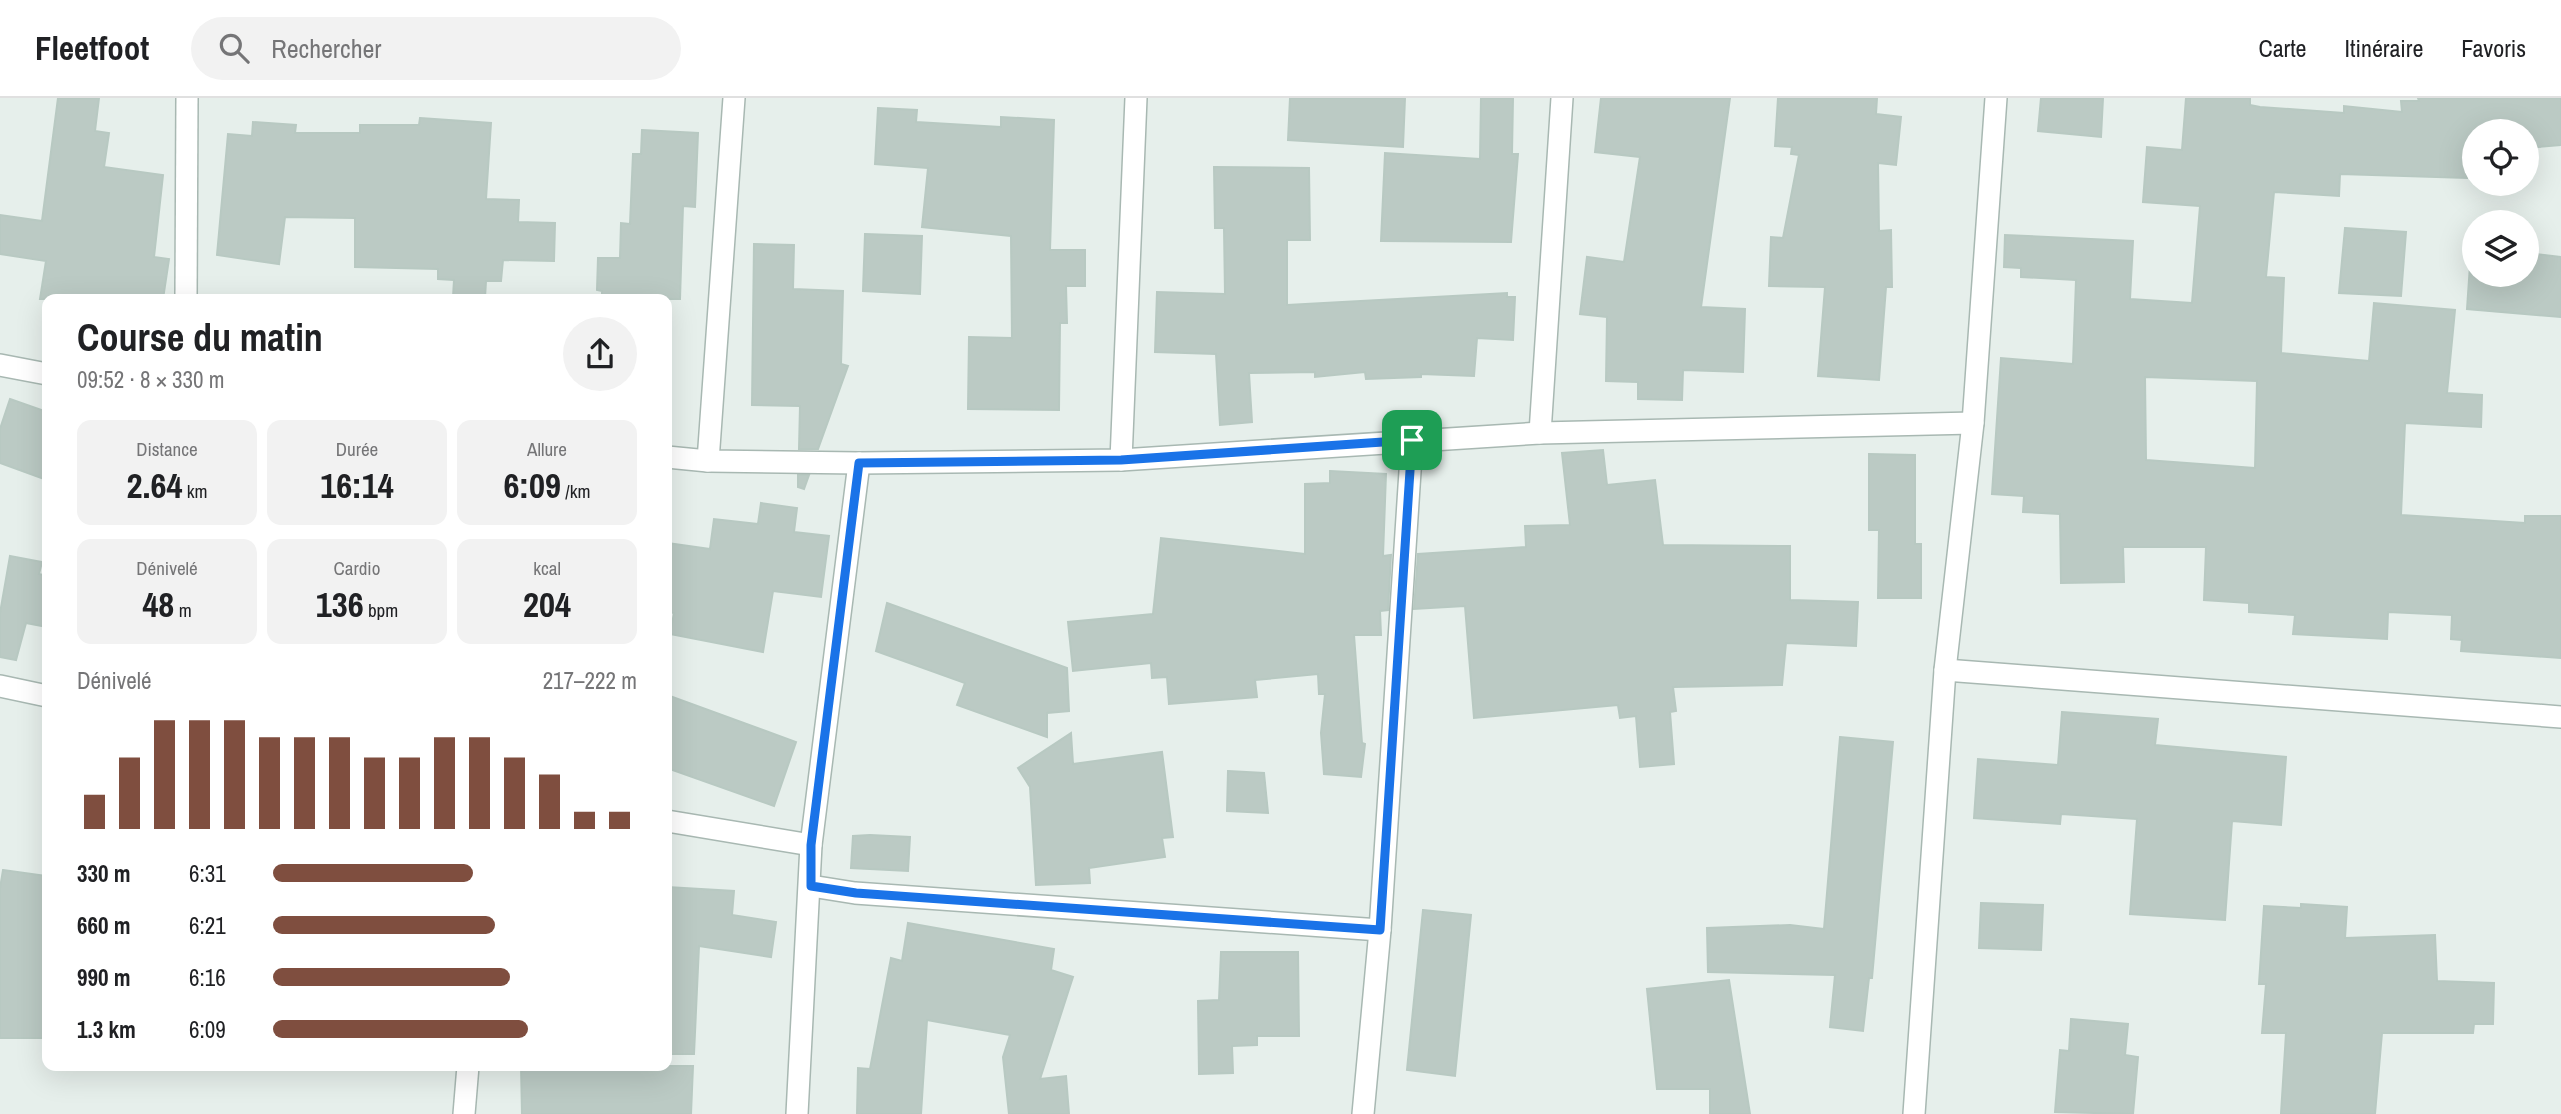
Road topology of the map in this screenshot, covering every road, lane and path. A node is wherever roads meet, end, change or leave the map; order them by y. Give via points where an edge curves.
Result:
1 (187, 98) edge
2 (734, 98) edge
3 (1136, 98) edge
4 (1562, 98) edge
5 (1996, 98) edge
6 (186, 294) edge
7 (0, 365) edge
8 (42, 373) edge
9 (1973, 423) junction
10 (1540, 433) junction
11 (1412, 440) junction
12 (672, 457) edge
13 (1121, 460) junction
14 (708, 461) junction
15 (859, 463) junction
16 (1945, 670) junction
17 (0, 686) edge
18 (42, 695) edge
19 (2561, 717) edge
20 (672, 822) edge
21 (811, 845) junction
22 (811, 886) junction
23 (1380, 930) junction
24 (467, 1071) edge
25 (464, 1114) edge
26 (797, 1114) edge
27 (1363, 1114) edge
28 (1914, 1114) edge

1 - 6 street
2 - 14 street
3 - 13 street
4 - 10 street
5 - 9 street
7 - 8 street
9 - 10 street
9 - 16 street
10 - 11 street
11 - 13 street
11 - 23 street
12 - 14 street
13 - 15 street
14 - 15 street
15 - 21 street
16 - 19 street
16 - 28 street
17 - 18 street
20 - 21 street
21 - 22 street
22 - 23 street via 856,893
22 - 26 street
23 - 27 street
24 - 25 street

